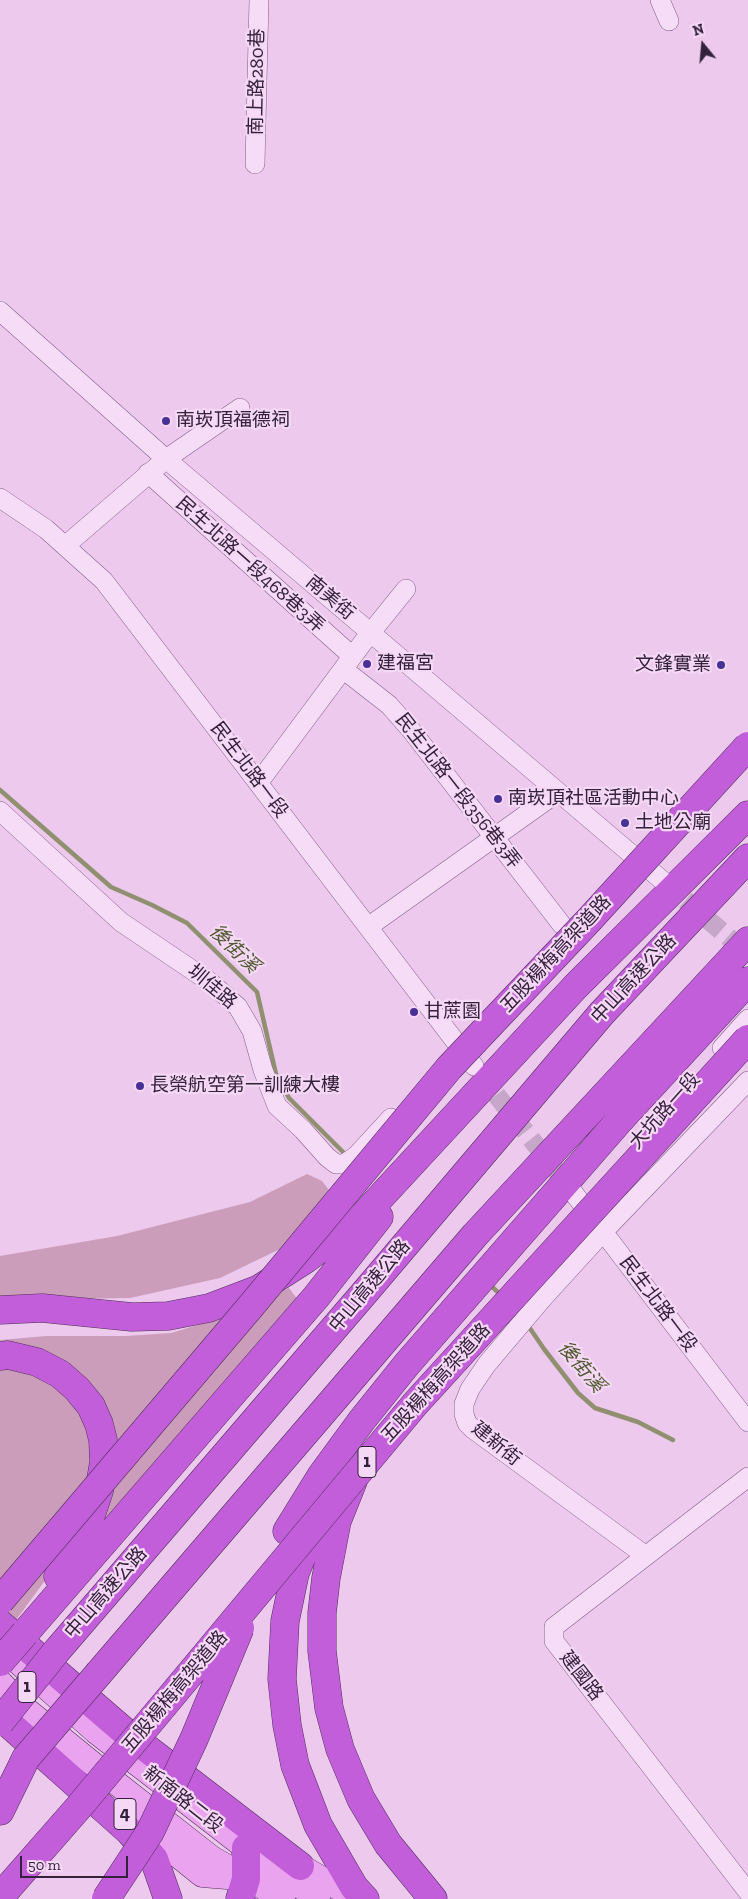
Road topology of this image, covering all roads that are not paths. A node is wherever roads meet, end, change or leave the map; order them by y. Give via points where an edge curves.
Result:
1 (259, 0) edge
2 (660, 0) edge
3 (669, 21) dead end
4 (255, 164) dead end
5 (0, 311) edge
6 (240, 408) dead end
7 (166, 459) junction
8 (148, 473) junction
9 (0, 498) edge
10 (65, 546) junction
11 (406, 589) dead end
12 (370, 633) junction
13 (347, 663) junction
14 (748, 746) edge
15 (259, 782) junction
16 (558, 792) junction
17 (0, 811) edge
18 (748, 814) edge
19 (494, 837) junction
20 (748, 858) edge
21 (663, 882) tunnel mouth
22 (562, 925) dead end
23 (368, 927) junction
24 (748, 941) edge
25 (748, 981) edge
26 (748, 1019) edge
27 (748, 1039) edge
28 (459, 1046) junction
29 (474, 1066) tunnel mouth
30 (748, 1081) edge
31 (413, 1164) junction
32 (569, 1187) tunnel mouth
33 (581, 1203) junction
34 (603, 1232) junction
35 (0, 1310) edge
36 (61, 1311) junction
37 (0, 1322) edge
38 (0, 1356) edge
39 (407, 1364) junction
40 (748, 1422) edge
41 (748, 1477) edge
42 (646, 1556) junction
43 (0, 1602) edge
44 (0, 1624) edge
45 (25, 1632) junction
46 (0, 1646) edge
47 (0, 1662) edge
48 (0, 1682) edge
49 (9, 1716) edge
50 (26, 1758) junction
51 (0, 1791) edge
52 (0, 1811) edge
53 (246, 1848) junction
54 (293, 1882) edge
55 (248, 1892) edge
56 (748, 1892) edge
57 (0, 1897) edge
58 (106, 1899) edge
59 (168, 1899) edge
60 (318, 1899) edge
61 (358, 1899) edge
62 (365, 1899) edge
63 (433, 1899) edge

1 - 4 street, 南上路280巷
2 - 3 street
5 - 7 street, 南美街
6 - 7 street
7 - 8 street
7 - 12 street, 南美街
8 - 10 street
8 - 13 street, 民生北路一段468巷3弄
9 - 10 street, 民生北路一段
10 - 15 street, 民生北路一段 via 104,581
11 - 12 street
12 - 13 street
12 - 16 street, 南美街
13 - 15 street
13 - 19 street, 民生北路一段356巷3弄 via 390,705
14 - 43 highway, 五股楊梅高架道路, bridge via 449,1068
15 - 23 street, 民生北路一段
16 - 19 street
16 - 21 street, 南美街
17 - 28 street, 圳佳路 via 121,922 210,982 238,1007 252,1031 277,1106 336,1164 350,1160
18 - 31 highway via 576,986
19 - 22 street, 民生北路一段356巷3弄
19 - 23 street
20 - 49 highway, 中山高速公路 / 1, bridge via 602,1013 55,1653
23 - 28 street, 民生北路一段
24 - 50 highway, bridge via 475,1235
25 - 39 highway via 619,1121
26 - 33 street, 大坑路一段
27 - 57 highway, 五股楊梅高架道路 / 1, bridge via 415,1404
28 - 29 street, 民生北路一段
30 - 34 street, 大坑路一段
31 - 36 highway via 363,1216 259,1289 208,1308 168,1316 132,1317
31 - 45 highway via 380,1214 316,1297
32 - 33 street, 民生北路一段
33 - 34 street, 民生北路一段
34 - 40 street, 民生北路一段
34 - 42 street, 建新街 via 487,1364 470,1389 464,1414 473,1429
35 - 36 highway via 42,1308
36 - 37 highway
38 - 45 highway via 37,1362 60,1374 91,1406 103,1440 104,1462 90,1518
39 - 58 highway, bridge via 321,1476 287,1531 261,1580 194,1739 150,1832
39 - 62 highway via 350,1456 314,1526 295,1573 285,1621 282,1679 295,1765 318,1825 354,1887
39 - 63 highway via 337,1521 326,1578 322,1650 329,1708 340,1749 361,1799 388,1844
41 - 42 street, 建國路
42 - 56 street, 建國路 via 554,1627 554,1641
44 - 54 highway
45 - 47 highway, bridge
46 - 53 main road, 新南路二段 / 4 via 95,1731
48 - 49 main road, 4
49 - 55 main road, 新南路二段 / 4 via 120,1786 212,1858
49 - 55 main road, 4 via 88,1784 202,1874
49 - 59 highway via 154,1859
50 - 51 highway
50 - 52 highway
53 - 54 main road, 4
53 - 55 highway
54 - 55 main road, 4
54 - 60 main road, 4
54 - 61 main road, 4

